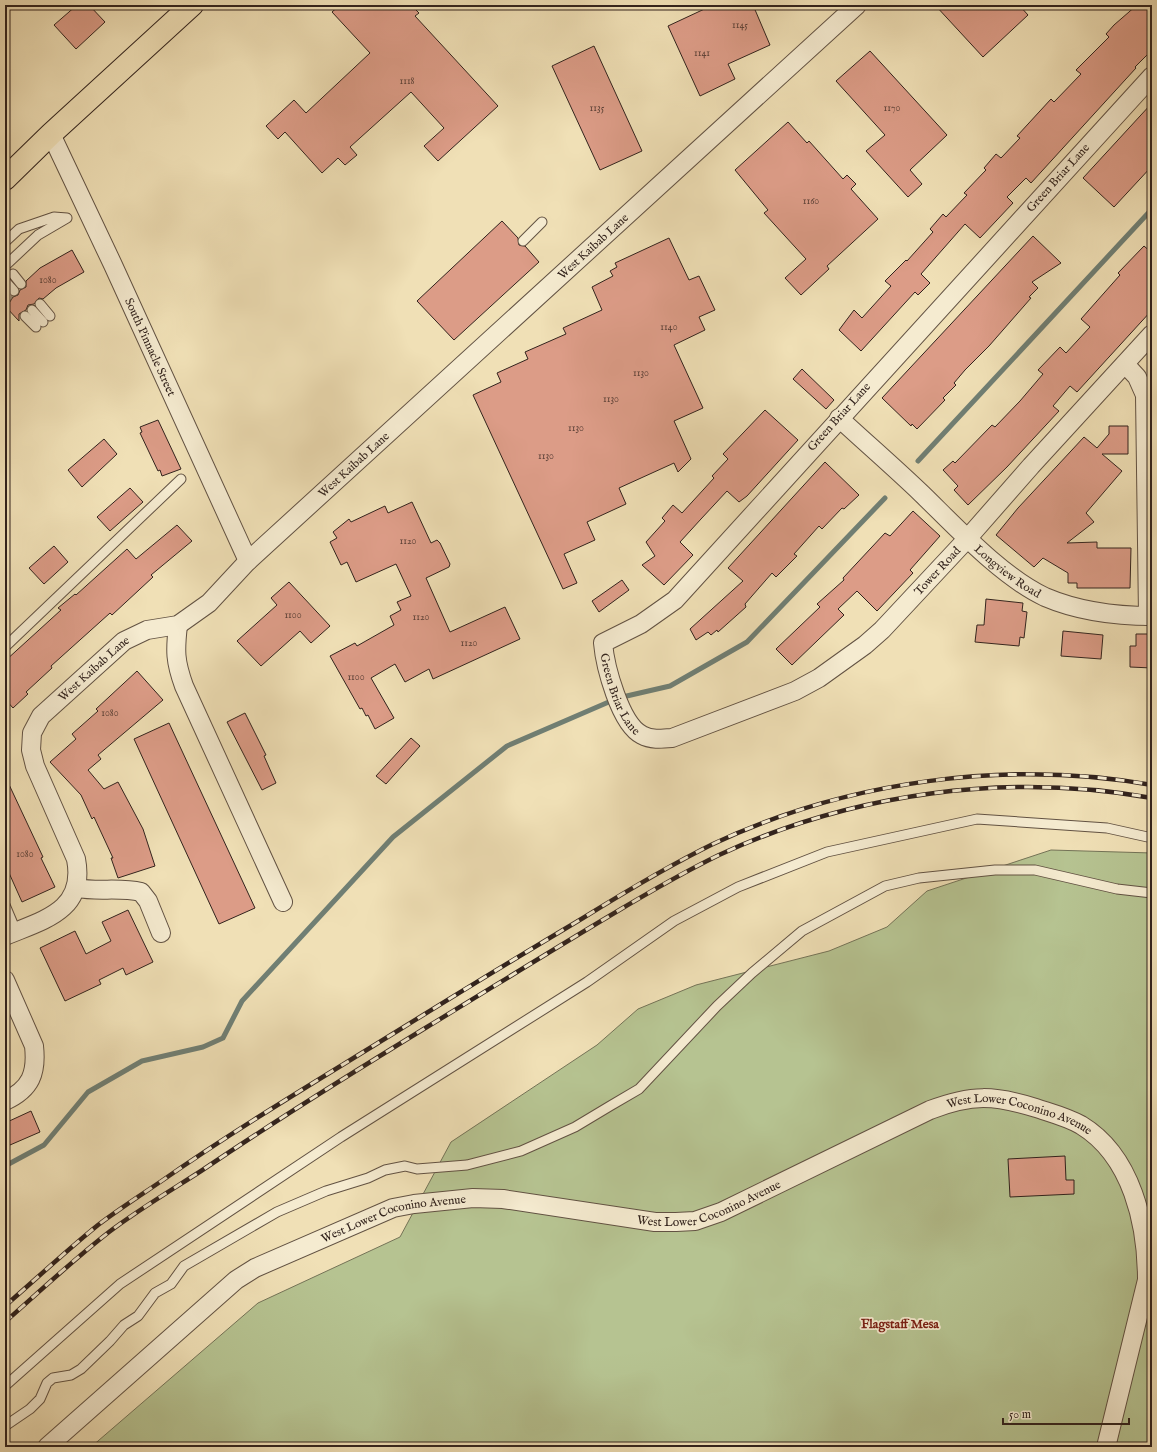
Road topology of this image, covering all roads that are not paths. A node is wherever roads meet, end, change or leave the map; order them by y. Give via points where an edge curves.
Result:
1 (192, 5) edge
2 (857, 5) edge
3 (1152, 76) edge
4 (51, 134) junction
5 (5, 180) edge
6 (542, 222) dead end
7 (523, 241) dead end
8 (5, 242) edge
9 (5, 266) edge
10 (13, 274) dead end
11 (5, 281) edge
12 (21, 284) dead end
13 (9, 294) edge
14 (40, 304) dead end
15 (29, 313) dead end
16 (1152, 334) edge
17 (1124, 364) junction
18 (839, 418) junction
19 (180, 479) dead end
20 (967, 539) junction
21 (248, 561) junction
22 (1150, 616) edge
23 (178, 625) junction
24 (5, 647) edge
25 (672, 738) joint
26 (1152, 838) edge
27 (77, 888) junction
28 (1152, 893) edge
29 (283, 902) dead end
30 (5, 905) edge
31 (161, 932) dead end
32 (10, 933) edge
33 (5, 980) edge
34 (5, 1101) edge
35 (5, 1386) edge
36 (5, 1426) edge
37 (46, 1447) edge
38 (1106, 1447) edge

1 - 4 main road
2 - 21 street, West Kaibab Lane
3 - 18 street, Green Briar Lane
4 - 5 main road
4 - 21 street, South Pinnacle Street
6 - 7 lane
8 - 9 lane via 19,229 54,217 67,218 38,236
10 - 12 lane
11 - 13 lane
14 - 15 lane via 43,322
16 - 17 street, Tower Road
17 - 20 street, Tower Road
17 - 22 street via 1137,378 1145,395
18 - 20 street, Longview Road
18 - 25 street, Green Briar Lane via 675,600 641,624 603,643 604,659 629,724 641,735 656,740
19 - 24 lane
20 - 22 street, Longview Road via 1020,583 1044,596 1071,607 1096,613
20 - 25 street, Tower Road via 882,630 841,664 795,691
21 - 23 street, West Kaibab Lane via 210,603
23 - 27 street, West Kaibab Lane via 147,630 124,641 41,716 32,733 31,750 35,766 76,859 79,873
23 - 29 street via 175,652 184,686
26 - 35 lane via 1107,828 977,819 827,852 738,887 674,921 587,982 341,1137 120,1284
27 - 31 street via 129,889 141,892 148,901
27 - 32 street, West Kaibab Lane via 68,904 54,915
28 - 36 lane via 1036,870 995,870 919,878 885,886 802,931 717,1006 639,1089 575,1128 521,1150 467,1165 418,1169 405,1166 385,1170 277,1212 184,1266 171,1284 155,1293 138,1316 124,1325 81,1369 71,1375 53,1378 47,1383 40,1400
30 - 32 lane
33 - 34 street via 34,1046 35,1057 31,1079 17,1095
37 - 38 street, West Lower Coconino Avenue via 236,1280 256,1268 394,1208 465,1199 503,1199 655,1222 695,1221 721,1212 930,1110 967,1098 1006,1099 1081,1125 1100,1139 1116,1158 1133,1192 1144,1238 1147,1280

